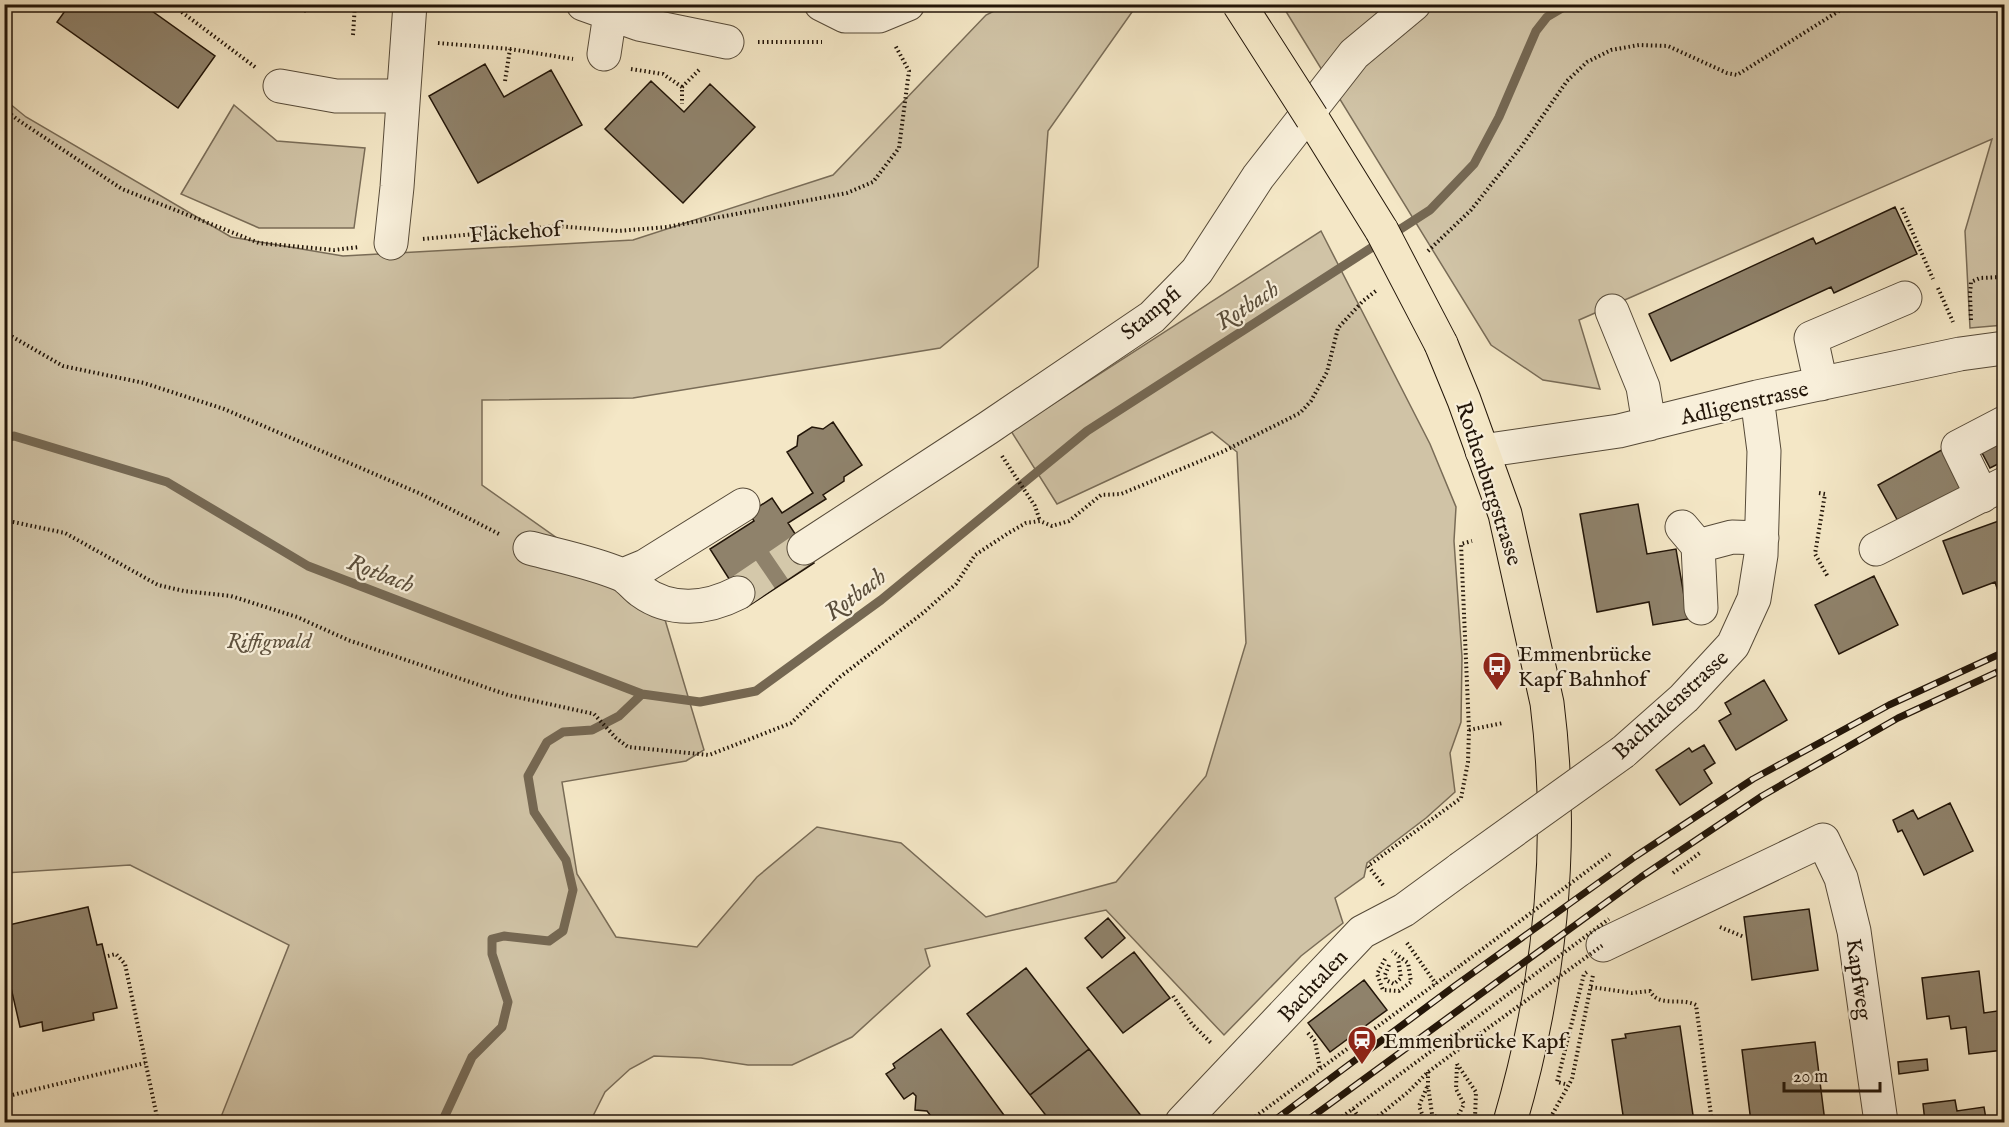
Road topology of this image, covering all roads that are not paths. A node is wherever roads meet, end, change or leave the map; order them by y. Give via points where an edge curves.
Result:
1 (410, 4) edge
2 (821, 4) edge
3 (1239, 4) edge
4 (1414, 4) edge
5 (596, 9) edge
6 (893, 10) edge
7 (727, 42) road end
8 (604, 61) road end
9 (280, 86) road end
10 (403, 96) junction
11 (391, 243) road end
12 (1905, 298) dead end
13 (1612, 311) dead end
14 (1991, 349) edge
15 (1821, 384) junction
16 (1757, 397) junction
17 (2004, 423) edge
18 (1649, 424) junction
19 (1482, 451) junction
20 (1993, 490) edge
21 (743, 505) dead end
22 (1762, 538) junction
23 (809, 544) tunnel mouth
24 (530, 548) road end
25 (1876, 549) dead end
26 (623, 575) junction
27 (738, 593) tunnel mouth
28 (1701, 608) dead end
29 (1460, 869) joint
30 (1599, 951) road end
31 (1182, 1122) edge
32 (1510, 1122) edge
33 (1881, 1122) edge

1 - 10 street
2 - 6 street via 845,16
3 - 19 main road, Rothenburgstrasse, bridge via 1382,231 1441,344
4 - 23 street, Stampfi via 1354,54 1258,177 1197,271 1152,317
5 - 7 street via 639,24
5 - 8 street
9 - 10 street via 336,96
10 - 11 street
12 - 15 street via 1811,338
13 - 18 street via 1643,387
14 - 15 street, Adligenstrasse
15 - 16 street, Adligenstrasse
16 - 18 street, Adligenstrasse
16 - 22 street, Bachtalenstrasse via 1764,452
17 - 20 street via 1958,447
18 - 19 street, Adligenstrasse
19 - 32 main road, Rothenburgstrasse via 1505,514 1526,604 1547,703 1554,768 1554,863 1548,950 1530,1048
20 - 25 street
21 - 26 street via 645,566
22 - 28 street via 1690,537
22 - 29 street, Bachtalenstrasse, bridge via 1754,599 1733,645 1684,698 1623,752
24 - 26 street
26 - 27 street via 642,592 675,605 709,605
29 - 31 street, Bachtalen via 1404,910 1362,932
30 - 33 street, Kapfweg via 1823,840 1841,878 1854,931

